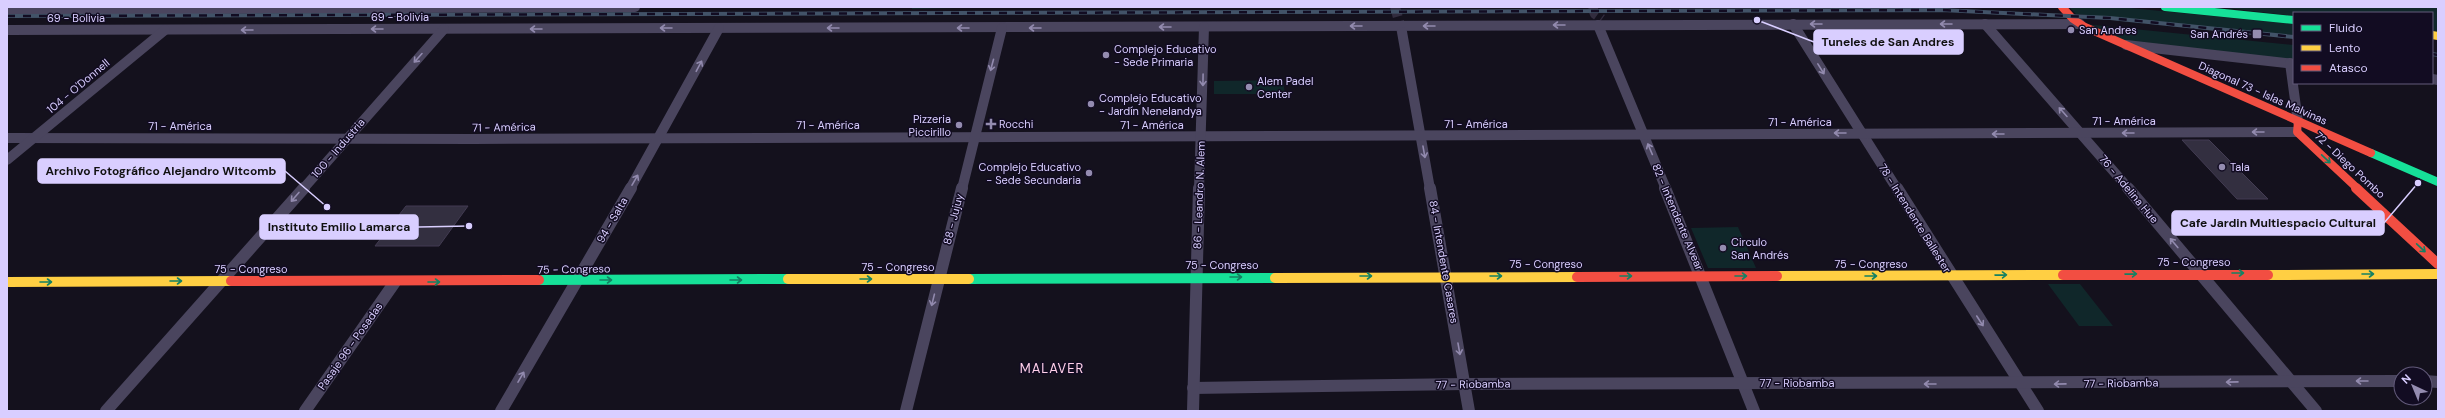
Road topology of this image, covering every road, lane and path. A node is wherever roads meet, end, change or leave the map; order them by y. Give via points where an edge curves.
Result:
1 (332, 7) edge
2 (567, 7) edge
3 (635, 7) edge
4 (2062, 7) edge
5 (2165, 7) edge
6 (89, 9) edge
7 (7, 10) edge
8 (2293, 20) edge
9 (1600, 22) junction
10 (1793, 24) junction
11 (1985, 24) junction
12 (2080, 24) junction
13 (1204, 27) junction
14 (719, 28) junction
15 (1002, 28) junction
16 (1402, 28) junction
17 (444, 29) junction
18 (7, 30) edge
19 (165, 30) junction
20 (2126, 45) junction
21 (2292, 64) edge
22 (2293, 74) edge
23 (2294, 84) edge
24 (2298, 127) junction
25 (1861, 133) junction
26 (1644, 134) junction
27 (2083, 134) junction
28 (1421, 136) junction
29 (660, 137) junction
30 (973, 137) junction
31 (1201, 137) junction
32 (7, 138) edge
33 (34, 138) junction
34 (346, 139) junction
35 (7, 160) edge
36 (2438, 182) edge
37 (2438, 264) edge
38 (2199, 273) junction
39 (2438, 274) edge
40 (1446, 276) junction
41 (1702, 276) junction
42 (1952, 276) junction
43 (1197, 277) junction
44 (938, 278) junction
45 (221, 281) junction
46 (577, 281) junction
47 (7, 282) edge
48 (395, 282) junction
49 (2291, 381) junction
50 (2393, 381) edge
51 (1743, 383) junction
52 (1465, 384) junction
53 (2021, 384) junction
54 (1193, 388) junction
55 (106, 411) edge
56 (305, 411) edge
57 (501, 411) edge
58 (906, 411) edge
59 (1193, 411) edge
60 (1469, 411) edge
61 (1754, 411) edge
62 (2038, 411) edge
63 (2316, 411) edge

1 - 2 street
1 - 6 street
2 - 3 street
4 - 12 street, Diagonal 73 - Islas Malvinas
5 - 8 street
6 - 7 street
9 - 10 street, 69 - Bolivia
9 -> 16 street, 69 - Bolivia
9 - 26 street, 82 - Intendente Alvear
11 -> 10 street, 69 - Bolivia
10 -> 25 street, 78 - Intendente Ballester
11 - 12 street, 69 - Bolivia
27 -> 11 street, 76 - Adelina Hue
12 - 20 street, Diagonal 73 - Islas Malvinas
13 -> 15 street, 69 - Bolivia
16 -> 13 street, 69 - Bolivia
13 -> 31 street, 86 - Leandro N. Alem
15 -> 14 street, 69 - Bolivia
14 -> 17 street, 69 - Bolivia
29 -> 14 street, 94 - Salta
15 -> 30 street, 88 - Jujuy
16 - 28 street, 84 - Intendente Casares
17 -> 19 street, 69 - Bolivia
17 -> 34 street, 100 - Industria
18 - 19 street, 69 - Bolivia
19 - 33 street, 104 - O'Donnell
20 - 21 street
20 - 24 street, Diagonal 73 - Islas Malvinas
21 - 22 street
23 - 24 street
24 -> 27 street, 71 - América
24 - 36 street, Diagonal 73 - Islas Malvinas
24 -> 37 street, 72 - Diego Pombo
25 -> 26 street, 71 - América
27 -> 25 street, 71 - América
25 - 42 street, 78 - Intendente Ballester
26 - 28 street, 71 - América
41 -> 26 street, 82 - Intendente Alvear
38 -> 27 street, 76 - Adelina Hue
28 - 31 street, 71 - América
28 -> 40 street, 84 - Intendente Casares
29 - 30 street, 71 - América
29 - 34 street, 71 - América
46 -> 29 street, 94 - Salta
30 - 31 street, 71 - América
30 - 44 street, 88 - Jujuy
31 - 43 street, 86 - Leandro N. Alem
32 - 33 street, 71 - América
33 - 34 street, 71 - América
33 - 35 street, 104 - O'Donnell
34 -> 45 street, 100 - Industria
38 -> 39 street, 75 - Congreso
42 -> 38 street, 75 - Congreso
38 - 49 street, 76 - Adelina Hue
40 -> 41 street, 75 - Congreso
43 -> 40 street, 75 - Congreso
40 -> 52 street, 84 - Intendente Casares
41 -> 42 street, 75 - Congreso
41 - 51 street, 82 - Intendente Alvear
42 -> 53 street, 78 - Intendente Ballester
43 - 44 street, 75 - Congreso
43 - 54 street, 86 - Leandro N. Alem
46 -> 44 street, 75 - Congreso
44 -> 58 street, 88 - Jujuy
47 -> 45 street, 75 - Congreso
45 - 48 street, 75 - Congreso
45 - 55 street, 100 - Industria
48 -> 46 street, 75 - Congreso
57 -> 46 street, 94 - Salta
48 - 56 street, Pasaje 96 - Posadas
50 -> 49 street, 77 - Riobamba
49 -> 53 street, 77 - Riobamba
49 - 63 street, 76 - Adelina Hue
51 - 52 street, 77 - Riobamba
53 -> 51 street, 77 - Riobamba
51 - 61 street, 82 - Intendente Alvear
52 - 54 street, 77 - Riobamba
52 - 60 street, 84 - Intendente Casares
53 - 62 street, 78 - Intendente Ballester
54 - 59 street, 86 - Leandro N. Alem

